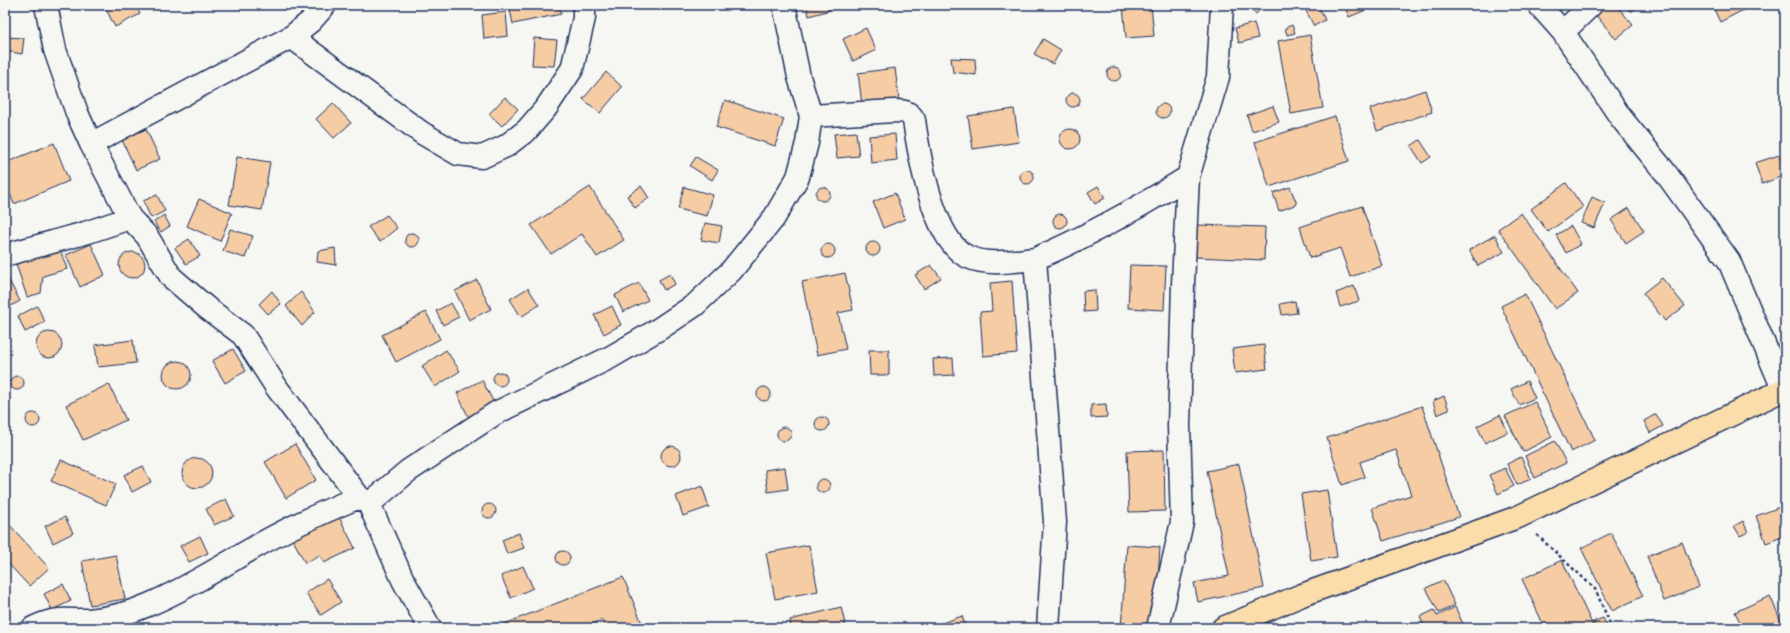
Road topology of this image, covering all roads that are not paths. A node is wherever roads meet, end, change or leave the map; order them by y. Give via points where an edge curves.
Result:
1 (46, 5) edge
2 (325, 5) edge
3 (584, 5) edge
4 (784, 5) edge
5 (1222, 5) edge
6 (1538, 5) edge
7 (1591, 5) edge
8 (1564, 32) junction
9 (291, 37) junction
10 (811, 116) junction
11 (91, 144) junction
12 (1188, 177) junction
13 (130, 218) junction
14 (5, 255) edge
15 (1034, 259) junction
16 (1784, 389) edge
17 (364, 500) junction
18 (33, 628) edge
19 (430, 628) edge
20 (1048, 628) edge
21 (1158, 628) edge
22 (1223, 628) edge

1 - 11 street via 54,50
2 - 9 street via 311,21
3 - 9 street via 584,18 568,76 527,130 506,146 482,157 458,154 422,133
4 - 10 street via 799,77
5 - 12 street via 1218,77
6 - 8 street
7 - 8 street
8 - 16 street via 1621,118 1665,172 1729,261
9 - 11 street
10 - 15 street via 894,111 911,114 934,209 950,242 968,257 988,262
10 - 17 street via 798,177 774,218 731,271 695,305 611,357 496,412
11 - 13 street
12 - 15 street via 1074,243
12 - 21 street via 1179,426 1182,522
13 - 14 street via 85,234
13 - 17 street via 147,236 170,277 243,336 277,388
15 - 20 street via 1055,522
16 - 22 main road via 1518,516 1302,595
17 - 18 street via 314,516 256,546 203,578 148,605 120,615 89,620 48,621
17 - 19 street

